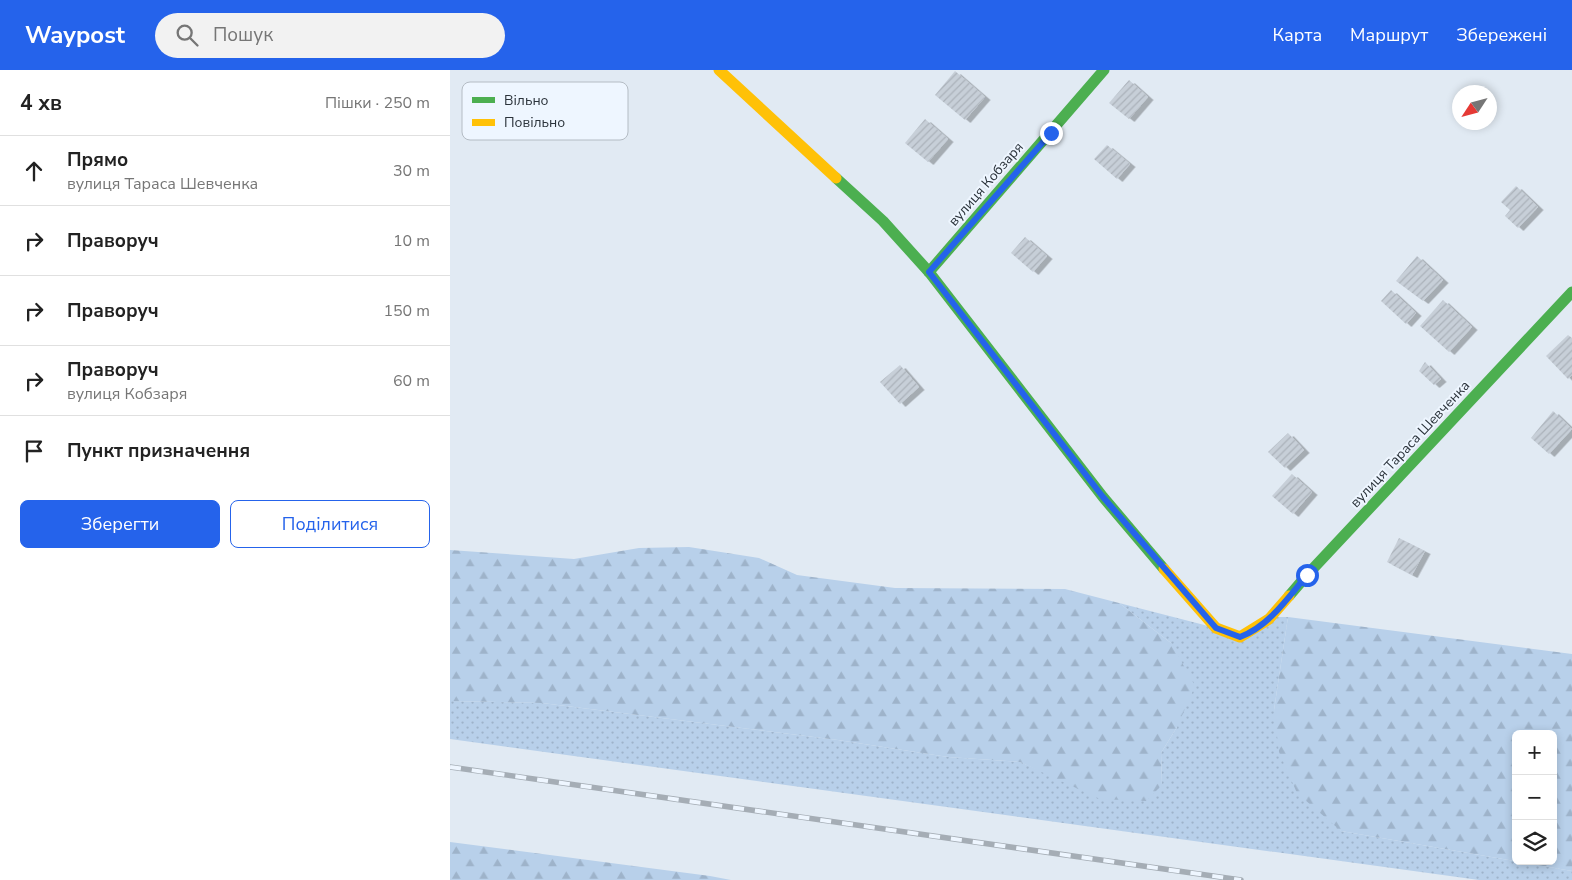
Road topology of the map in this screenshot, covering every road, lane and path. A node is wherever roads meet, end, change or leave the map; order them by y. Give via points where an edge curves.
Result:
1 (719, 70) edge
2 (1104, 70) edge
3 (929, 272) junction
4 (1572, 292) edge

1 - 3 street via 883,221
2 - 3 street, вулиця Кобзаря
3 - 4 street, вулиця Тараса Шевченка via 1103,497 1216,628 1240,637 1255,631 1271,617

